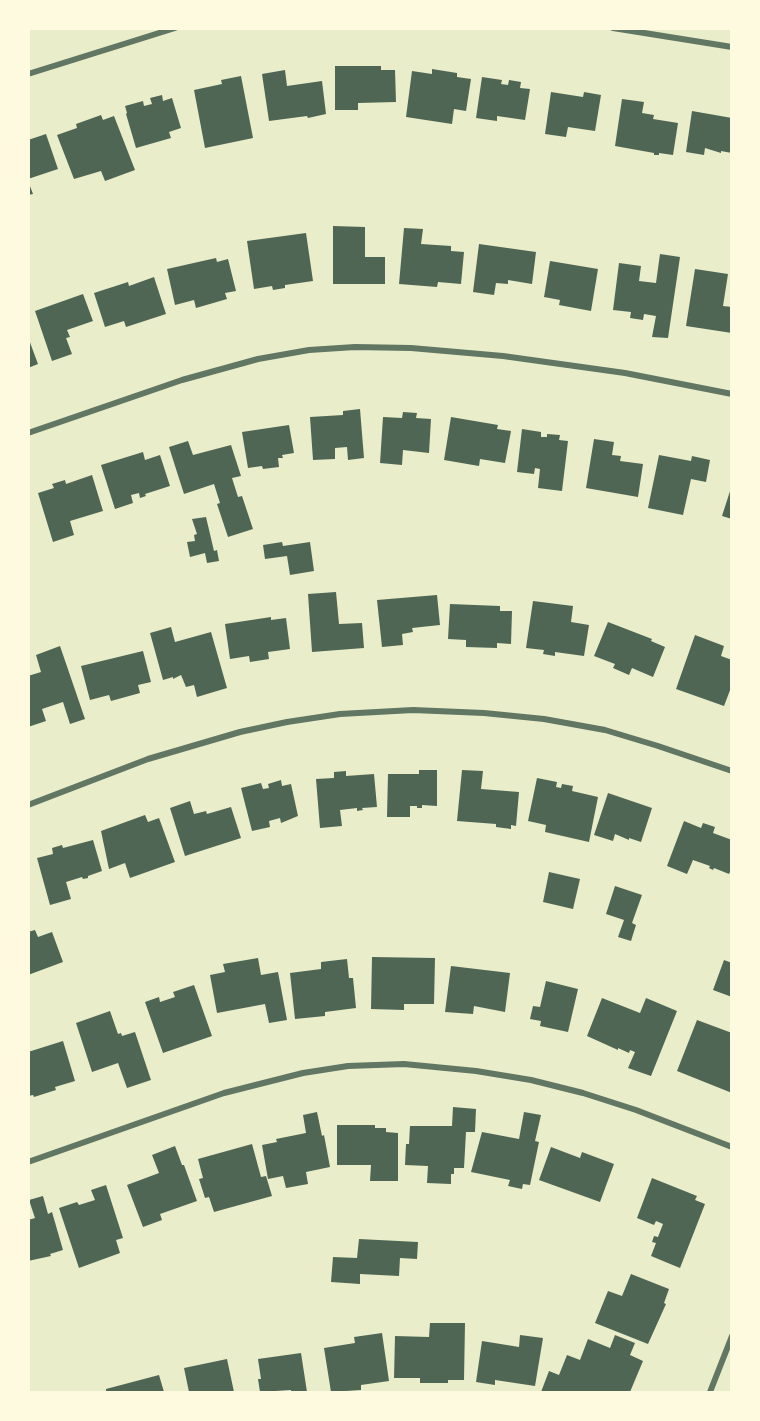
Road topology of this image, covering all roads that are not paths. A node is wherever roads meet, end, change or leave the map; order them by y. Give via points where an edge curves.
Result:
1 (176, 28) edge
2 (613, 28) edge
3 (732, 47) edge
4 (28, 74) edge
5 (732, 394) edge
6 (28, 433) edge
7 (732, 771) edge
8 (28, 805) edge
9 (732, 1147) edge
10 (28, 1162) edge
11 (732, 1336) edge
12 (710, 1392) edge

1 - 4 street
2 - 3 street
5 - 6 street via 625,373 503,356 355,347 258,358
7 - 8 street via 605,730 544,719 403,711 340,714 240,732 148,759
9 - 10 street via 583,1093 476,1071 404,1064 303,1073 224,1093
11 - 12 street

